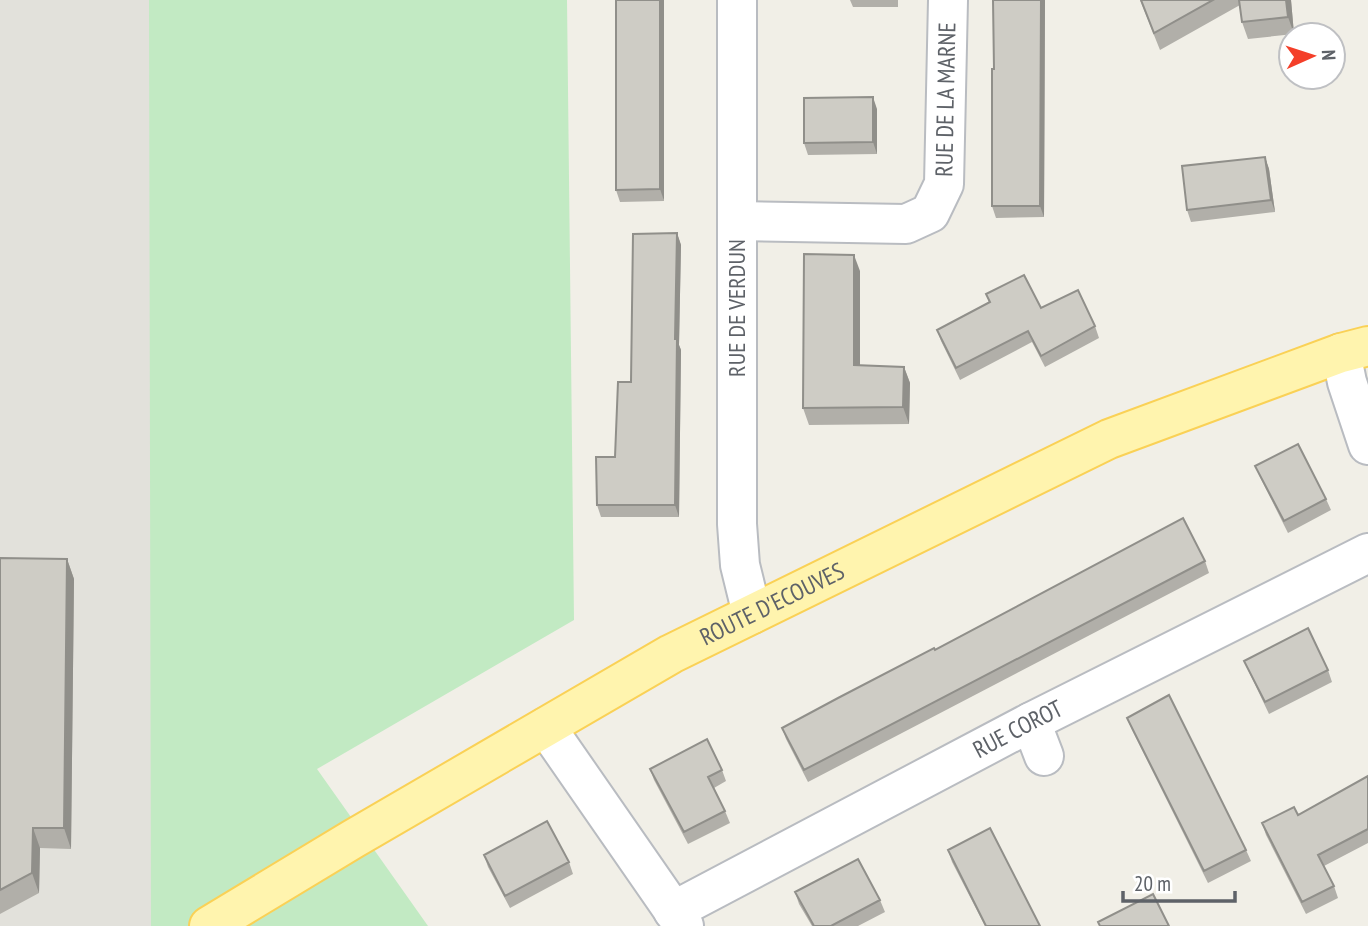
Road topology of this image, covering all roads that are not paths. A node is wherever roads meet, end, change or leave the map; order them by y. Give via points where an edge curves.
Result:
1 (737, 0) edge
2 (948, 0) edge
3 (737, 221) junction
4 (1354, 349) edge
5 (1368, 445) edge
6 (1368, 554) edge
7 (752, 614) junction
8 (546, 727) junction
9 (679, 918) edge
10 (209, 926) edge

1 - 3 street, RUE DE VERDUN
2 - 3 street, RUE DE LA MARNE via 944,184 930,213 906,224
3 - 7 street, RUE DE VERDUN via 737,524 740,565
4 - 5 street via 1347,382
4 - 7 main road, ROUTE D'ECOUVES via 1109,439
6 - 9 street, RUE COROT via 1038,739
7 - 8 main road, ROUTE D'ECOUVES via 671,654
8 - 9 street
8 - 10 main road, ROUTE D'ECOUVES

